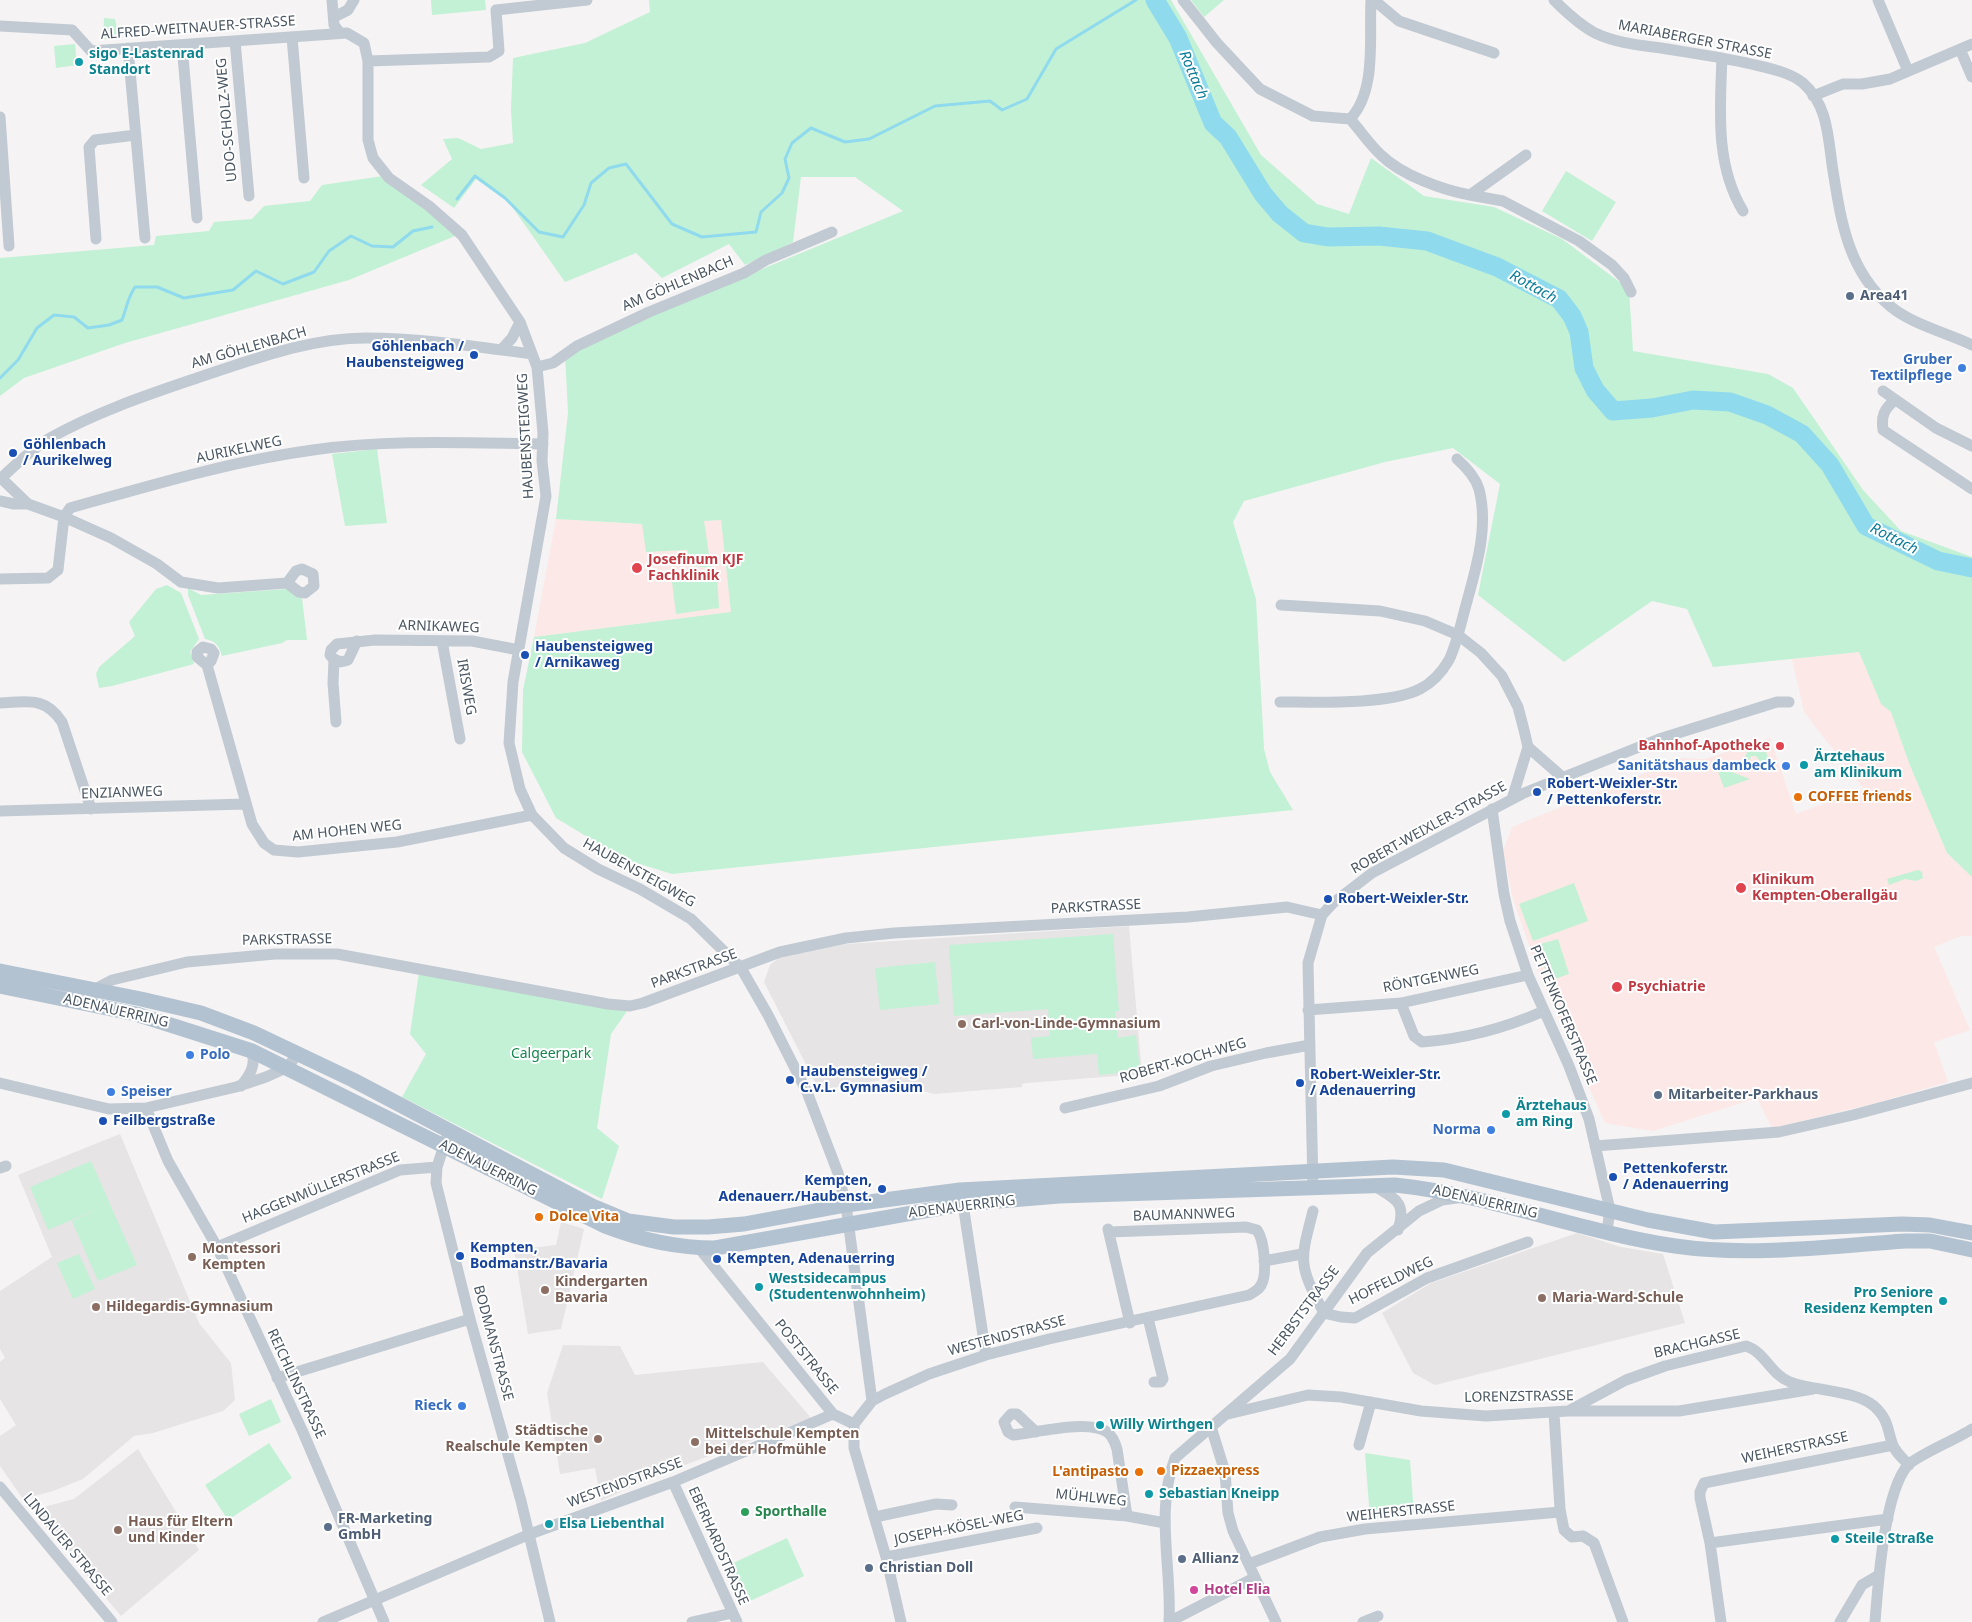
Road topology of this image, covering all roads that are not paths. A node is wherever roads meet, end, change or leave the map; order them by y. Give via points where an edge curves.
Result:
1 (332, 0) edge
2 (354, 0) edge
3 (587, 0) edge
4 (1182, 0) edge
5 (1373, 0) edge
6 (1554, 0) edge
7 (1878, 0) edge
8 (334, 17) junction
9 (0, 26) edge
10 (343, 33) junction
11 (292, 37) junction
12 (235, 41) junction
13 (1972, 44) edge
14 (182, 45) junction
15 (128, 48) junction
16 (1960, 49) junction
17 (1494, 53) dead end
18 (1722, 58) junction
19 (368, 61) junction
20 (1908, 71) junction
21 (1972, 77) edge
22 (1814, 96) junction
23 (0, 117) edge
24 (1350, 119) junction
25 (136, 136) junction
26 (1526, 155) dead end
27 (304, 178) dead end
28 (1470, 195) junction
29 (249, 196) dead end
30 (1744, 211) dead end
31 (197, 218) dead end
32 (832, 232) dead end
33 (145, 238) dead end
34 (96, 239) dead end
35 (9, 246) dead end
36 (1631, 292) dead end
37 (520, 322) junction
38 (1972, 345) edge
39 (502, 349) junction
40 (532, 354) junction
41 (537, 366) junction
42 (1884, 391) dead end
43 (1895, 400) junction
44 (544, 444) junction
45 (1972, 446) edge
46 (1457, 459) dead end
47 (0, 478) edge
48 (1972, 489) edge
49 (0, 501) edge
50 (28, 504) junction
51 (64, 517) junction
52 (0, 579) edge
53 (286, 583) dead end
54 (1281, 605) dead end
55 (1458, 635) junction
56 (357, 641) junction
57 (442, 641) junction
58 (518, 650) junction
59 (334, 660) junction
60 (207, 665) dead end
61 (1280, 702) dead end
62 (1789, 702) dead end
63 (0, 703) edge
64 (336, 722) dead end
65 (460, 739) dead end
66 (1528, 746) junction
67 (1561, 776) junction
68 (1512, 798) junction
69 (245, 804) junction
70 (91, 809) junction
71 (1492, 809) junction
72 (0, 811) edge
73 (532, 815) junction
74 (1322, 915) junction
75 (741, 968) junction
76 (0, 971) edge
77 (1528, 975) junction
78 (0, 986) edge
79 (93, 996) junction
80 (1401, 1003) junction
81 (1308, 1010) junction
82 (1544, 1011) junction
83 (1310, 1046) junction
84 (252, 1050) junction
85 (297, 1054) junction
86 (288, 1067) junction
87 (305, 1077) junction
88 (266, 1078) junction
89 (0, 1083) edge
90 (1972, 1083) edge
91 (241, 1086) junction
92 (146, 1108) junction
93 (1065, 1108) dead end
94 (449, 1130) junction
95 (443, 1144) junction
96 (1595, 1146) junction
97 (437, 1166) junction
98 (1314, 1170) junction
99 (1373, 1186) junction
100 (1313, 1187) junction
101 (1466, 1197) junction
102 (963, 1204) junction
103 (846, 1205) junction
104 (1610, 1210) junction
105 (1313, 1211) dead end
106 (848, 1224) junction
107 (1398, 1230) junction
108 (1608, 1231) junction
109 (1972, 1233) edge
110 (1528, 1242) dead end
111 (217, 1247) junction
112 (699, 1248) junction
113 (1972, 1250) edge
114 (1302, 1254) junction
115 (1264, 1262) junction
116 (1323, 1312) junction
117 (1148, 1318) junction
118 (470, 1319) junction
119 (1130, 1323) junction
120 (986, 1355) junction
121 (277, 1378) junction
122 (1154, 1382) dead end
123 (1813, 1389) junction
124 (872, 1401) junction
125 (1371, 1402) junction
126 (1568, 1412) junction
127 (1554, 1413) junction
128 (833, 1414) junction
129 (1228, 1414) junction
130 (854, 1424) junction
131 (1211, 1427) junction
132 (1972, 1429) edge
133 (1036, 1432) dead end
134 (1893, 1444) junction
135 (1358, 1445) dead end
136 (1908, 1465) junction
137 (673, 1482) junction
138 (0, 1487) edge
139 (952, 1505) dead end
140 (1015, 1507) dead end
141 (1560, 1512) junction
142 (1127, 1516) junction
143 (875, 1517) junction
144 (1888, 1519) junction
145 (1165, 1522) junction
146 (1037, 1528) dead end
147 (530, 1534) junction
148 (1710, 1543) junction
149 (886, 1557) junction
150 (1249, 1564) junction
151 (1879, 1575) junction
152 (1254, 1578) junction
153 (374, 1600) junction
154 (1378, 1616) dead end
155 (734, 1617) edge
156 (1174, 1621) edge
157 (112, 1622) edge
158 (323, 1622) edge
159 (384, 1622) edge
160 (550, 1622) edge
161 (692, 1622) edge
162 (902, 1622) edge
163 (1276, 1622) edge
164 (1363, 1622) edge
165 (1623, 1622) edge
166 (1721, 1622) edge
167 (1840, 1622) edge
168 (1875, 1622) edge

1 - 8 street
2 - 8 street via 348,10
3 - 19 street via 496,10 500,44 499,50 489,56
4 - 24 street via 1260,89 1313,116
5 - 17 street via 1399,21
5 - 24 street via 1369,76 1365,96
6 - 18 street, MARIABERGER STRASSE via 1595,33 1617,42
7 - 20 street
8 - 10 street via 334,25
9 - 15 street, ALFRED-WEITNAUER-STRASSE via 72,30 91,51
10 - 11 street, ALFRED-WEITNAUER-STRASSE
10 - 19 street, HAUBENSTEIGWEG via 357,36 364,43
11 - 12 street, ALFRED-WEITNAUER-STRASSE
11 - 27 street
12 - 14 street, ALFRED-WEITNAUER-STRASSE
12 - 29 street, UDO-SCHOLZ-WEG
13 - 16 street
14 - 15 street, ALFRED-WEITNAUER-STRASSE
14 - 31 street
15 - 25 street
16 - 20 street
16 - 21 street
18 - 22 street, MARIABERGER STRASSE via 1792,75
18 - 30 street via 1722,144 1731,188
19 - 37 street, HAUBENSTEIGWEG via 368,140 373,158 389,178 429,206 462,235
20 - 22 street via 1890,79 1843,84
22 - 38 street, MARIABERGER STRASSE via 1825,116 1840,218 1848,248 1858,266 1873,289 1890,306 1906,317
23 - 35 street
24 - 28 street via 1383,157 1447,191
25 - 33 street
25 - 34 street via 95,140 90,146
26 - 28 street
28 - 36 street via 1503,201 1578,241 1612,265
32 - 41 street, AM GÖHLENBACH via 744,273 648,312 576,346 553,363
37 - 39 street
37 - 40 street, HAUBENSTEIGWEG
39 - 40 street, AM GÖHLENBACH
39 - 47 street, AM GÖHLENBACH via 366,338 318,343 277,352 85,419 40,444
40 - 41 street, HAUBENSTEIGWEG
41 - 44 street, HAUBENSTEIGWEG
42 - 43 street
43 - 45 street via 1936,428
43 - 48 street via 1887,406 1881,418 1883,430
44 - 51 street, AURIKELWEG via 454,443 313,450 154,484 70,508
44 - 58 street, HAUBENSTEIGWEG via 542,460 546,496
46 - 55 street via 1469,470 1478,488 1482,525 1478,560
47 - 50 street
49 - 50 street
50 - 51 street
51 - 52 street via 58,570 54,575 48,578
51 - 53 street via 111,538 181,582 218,588
54 - 55 street via 1380,611 1425,621
55 - 61 street via 1449,660 1438,676 1418,690 1357,701
55 - 66 street via 1481,653 1502,676 1518,707
56 - 57 street, ARNIKAWEG
56 - 59 street via 348,660
56 - 59 street, ARNIKAWEG via 338,644 330,655
57 - 58 street, ARNIKAWEG via 472,642
57 - 65 street, IRISWEG
58 - 73 street, HAUBENSTEIGWEG via 509,742 520,789
59 - 64 street, ARNIKAWEG via 332,683
60 - 69 street, AM HOHEN WEG
62 - 67 street, ROBERT-WEIXLER-STRASSE via 1777,702 1659,740
63 - 70 street via 44,704 54,710 62,722
66 - 67 street
66 - 68 street
67 - 68 street, ROBERT-WEIXLER-STRASSE
68 - 71 street, ROBERT-WEIXLER-STRASSE
69 - 70 street, ENZIANWEG
69 - 73 street, AM HOHEN WEG via 257,835 264,843 284,852 397,842
70 - 72 street, ENZIANWEG
71 - 74 street, ROBERT-WEIXLER-STRASSE via 1372,874 1345,892
71 - 77 street, PETTENKOFERSTRASSE via 1504,894
73 - 75 street, HAUBENSTEIGWEG via 564,848 691,918
74 - 75 street, PARKSTRASSE via 1287,907 1188,917 894,933 846,938 780,952
74 - 81 street, ROBERT-WEIXLER-STRASSE via 1308,962
75 - 79 street, PARKSTRASSE via 630,1006 337,954 275,954 187,962 112,980
75 - 103 street, HAUBENSTEIGWEG via 807,1092 838,1173
76 - 79 main road, ADENAUERRING
77 - 80 street, RÖNTGENWEG
77 - 82 street, PETTENKOFERSTRASSE
78 - 79 main road, ADENAUERRING
79 - 84 main road, ADENAUERRING
79 - 85 main road, ADENAUERRING via 200,1013 254,1033
80 - 81 street, RÖNTGENWEG
80 - 82 street via 1414,1036 1422,1042 1509,1027
81 - 83 street, ROBERT-WEIXLER-STRASSE
82 - 96 street, PETTENKOFERSTRASSE via 1569,1066
83 - 93 street, ROBERT-KOCH-WEG via 1229,1062 1159,1086
83 - 98 street, ROBERT-WEIXLER-STRASSE
84 - 86 main road, ADENAUERRING
84 - 91 street via 251,1073
85 - 86 street
85 - 94 main road, ADENAUERRING
86 - 87 main road, ADENAUERRING
86 - 88 street
87 - 88 street
87 - 95 main road, ADENAUERRING
88 - 91 street
89 - 92 street via 109,1109
90 - 96 street via 1780,1132
91 - 92 street
92 - 111 street, REICHLINSTRASSE via 168,1161
94 - 95 street, BODMANSTRASSE
94 - 103 main road, ADENAUERRING via 592,1206 628,1221 674,1228 708,1227 744,1224
95 - 97 street, BODMANSTRASSE
95 - 112 main road, ADENAUERRING via 605,1226 660,1244
96 - 104 street, PETTENKOFERSTRASSE
97 - 111 street, HAGGENMÜLLERSTRASSE via 400,1170
97 - 118 street, BODMANSTRASSE via 436,1182
98 - 100 street, ROBERT-WEIXLER-STRASSE
98 - 103 main road, ADENAUERRING via 960,1190
98 - 104 main road, ADENAUERRING via 1393,1167 1444,1170
99 - 100 main road, ADENAUERRING
99 - 101 main road, ADENAUERRING via 1439,1190
99 - 107 street via 1398,1201 1402,1208
100 - 102 main road, ADENAUERRING via 1059,1196
101 - 107 street, HERBSTSTRASSE via 1442,1200 1420,1211
101 - 108 main road, ADENAUERRING
102 - 106 main road, ADENAUERRING
102 - 120 street
103 - 106 street, HAUBENSTEIGWEG
104 - 108 street, PETTENKOFERSTRASSE
104 - 109 main road, ADENAUERRING via 1714,1232 1902,1224 1930,1225
105 - 114 street
106 - 112 main road, ADENAUERRING via 741,1244
106 - 124 street, HAUBENSTEIGWEG
107 - 116 street, HERBSTSTRASSE via 1367,1253
108 - 113 main road, ADENAUERRING via 1674,1246 1713,1250 1755,1251 1906,1241
110 - 116 street, HOFFELDWEG via 1427,1278 1355,1318 1341,1318
111 - 121 street, REICHLINSTRASSE
112 - 128 street, POSTSTRASSE
114 - 115 street
114 - 116 street via 1308,1284
115 - 117 street, WESTENDSTRASSE via 1264,1280 1260,1288 1249,1295
115 - 119 street, BAUMANNWEG via 1263,1238 1257,1230 1246,1227 1109,1231
116 - 129 street, HERBSTSTRASSE via 1290,1359
117 - 119 street, WESTENDSTRASSE
117 - 122 street via 1163,1379
118 - 121 street
118 - 147 street, BODMANSTRASSE
119 - 120 street, WESTENDSTRASSE
120 - 124 street, WESTENDSTRASSE via 929,1374
121 - 153 street, REICHLINSTRASSE
123 - 126 street, LORENZSTRASSE via 1679,1411
123 - 126 street, BRACHGASSE via 1778,1377 1756,1349 1746,1346 1665,1366 1626,1380
123 - 134 street, BRACHGASSE via 1852,1396 1873,1405 1888,1423
124 - 130 street, WESTENDSTRASSE
125 - 127 street, LORENZSTRASSE via 1421,1411 1486,1416
125 - 129 street, LORENZSTRASSE via 1308,1395
125 - 135 street
126 - 127 street, LORENZSTRASSE
127 - 141 street
128 - 130 street
128 - 137 street, WESTENDSTRASSE
129 - 131 street, HERBSTSTRASSE
130 - 143 street via 854,1448
131 - 145 street, HERBSTSTRASSE via 1175,1458 1168,1482
131 - 150 street via 1225,1472 1228,1513
132 - 136 street
133 - 142 street via 1087,1427 1107,1431 1117,1449
134 - 136 street, BRACHGASSE
134 - 148 street, WEIHERSTRASSE via 1704,1484 1700,1498
136 - 144 street via 1896,1486
137 - 147 street, WESTENDSTRASSE
137 - 155 street, EBERHARDSTRASSE
138 - 157 street, LINDAUER STRASSE
139 - 143 street via 936,1504
140 - 142 street, MÜHLWEG
141 - 150 street, WEIHERSTRASSE via 1365,1529 1320,1537
141 - 165 street via 1567,1535 1583,1536 1594,1543
142 - 145 street, MÜHLWEG
143 - 149 street
144 - 148 street
144 - 151 street
145 - 156 street, HERBSTSTRASSE
146 - 149 street, JOSEPH-KÖSEL-WEG
147 - 153 street, WESTENDSTRASSE
147 - 160 street, BODMANSTRASSE
148 - 166 street
149 - 162 street
150 - 152 street
151 - 167 street via 1862,1585
151 - 168 street
152 - 156 street
152 - 163 street
153 - 158 street, WESTENDSTRASSE
153 - 159 street, REICHLINSTRASSE
154 - 164 street
155 - 161 street

